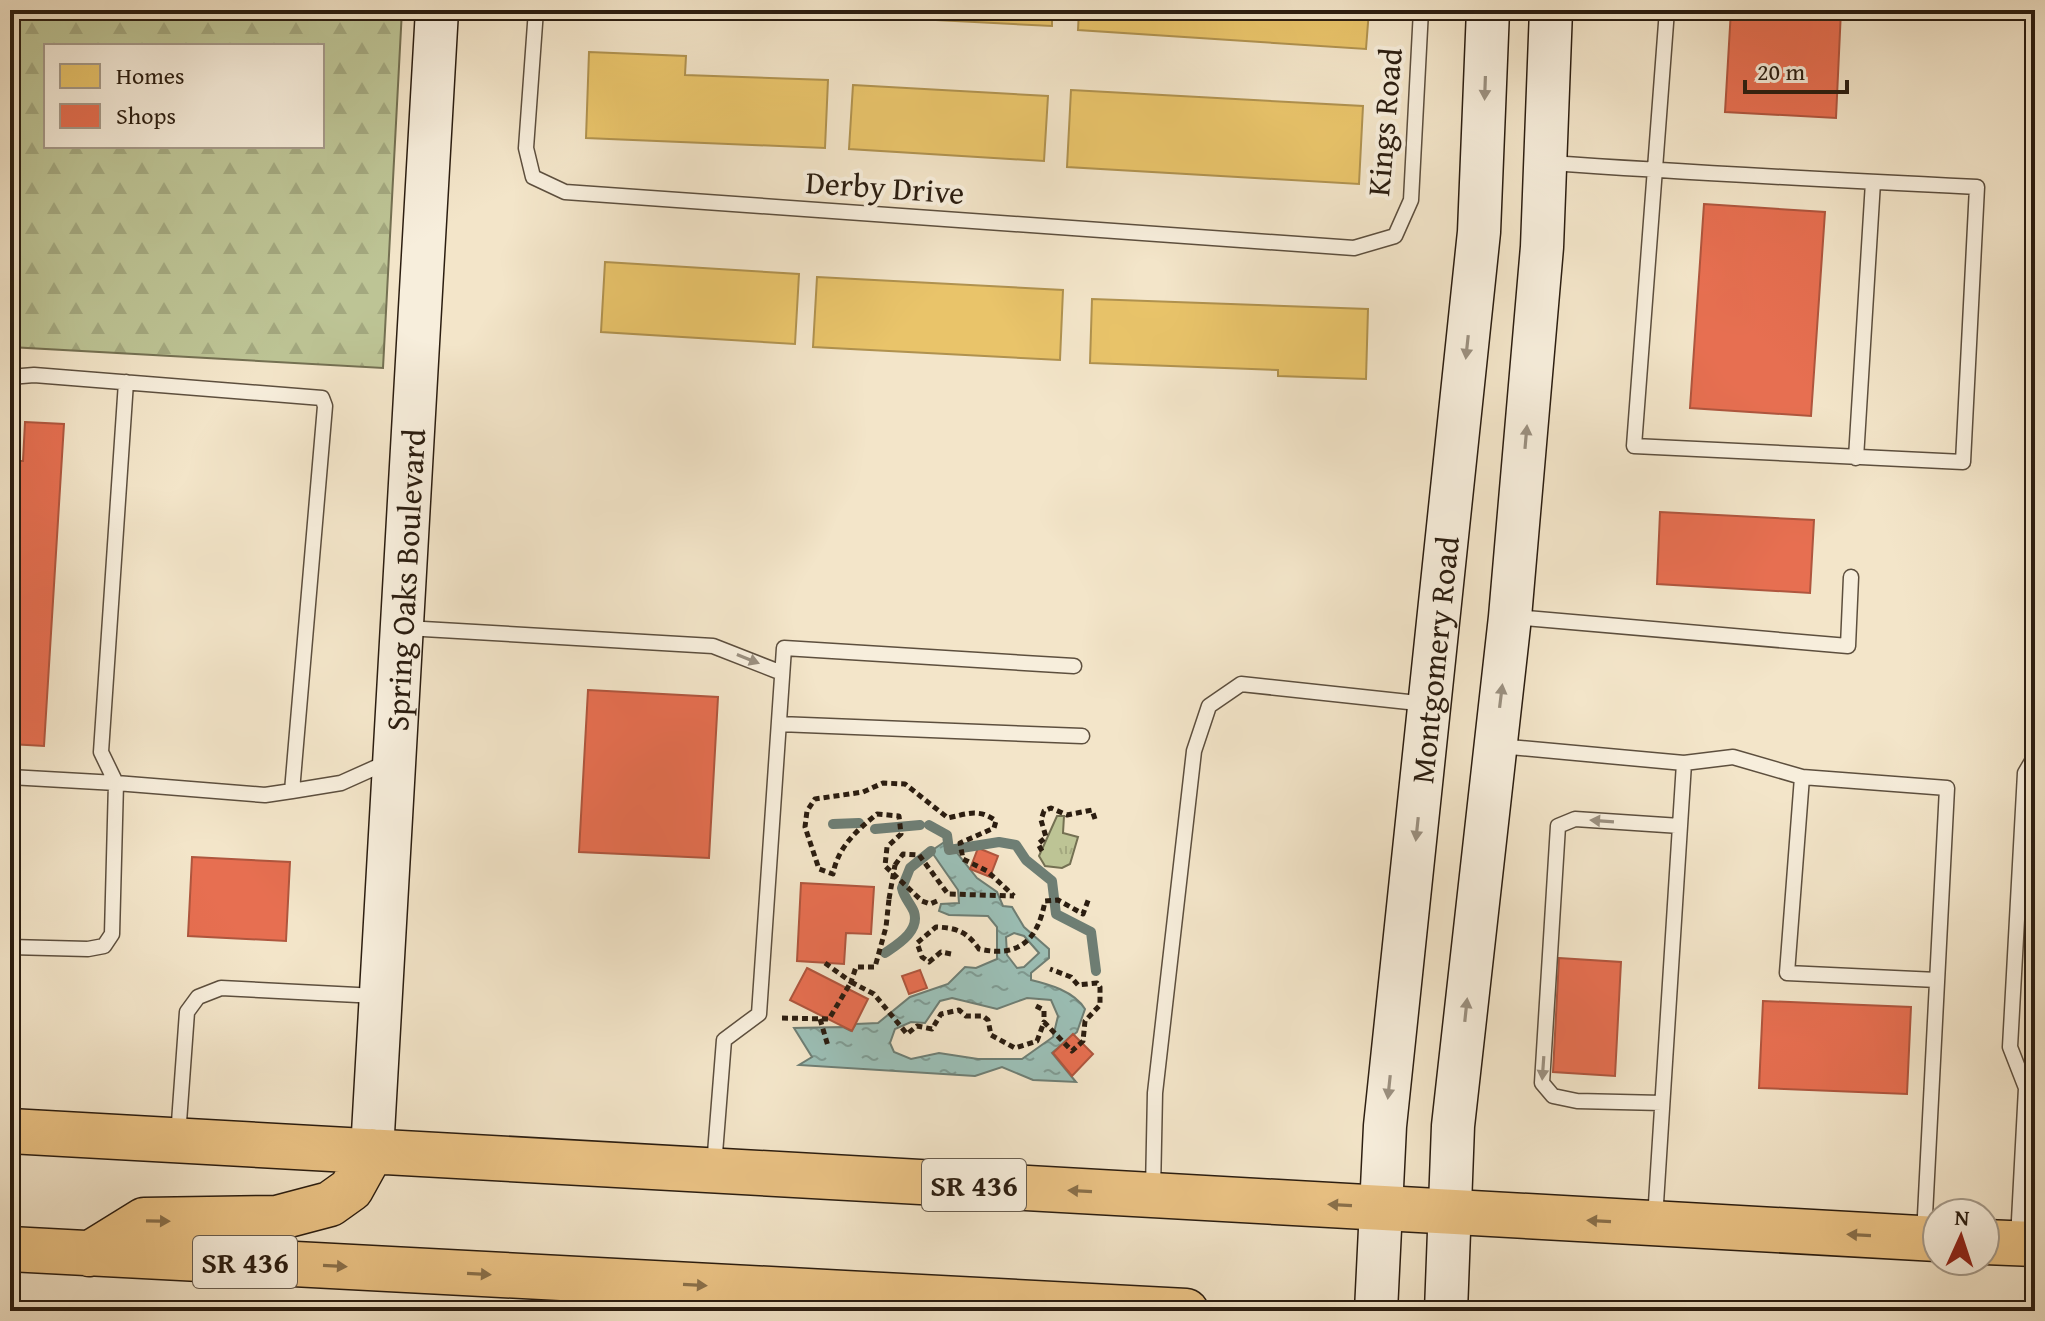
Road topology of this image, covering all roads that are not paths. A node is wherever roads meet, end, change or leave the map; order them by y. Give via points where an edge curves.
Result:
1 (437, 10) edge
2 (1421, 10) edge
3 (1488, 10) edge
4 (1551, 10) edge
5 (1667, 10) edge
6 (535, 14) edge
7 (1545, 163) junction
8 (1655, 170) junction
9 (1873, 182) junction
10 (1395, 236) joint
11 (10, 377) edge
12 (126, 382) junction
13 (1856, 458) junction
14 (1851, 577) dead end
15 (1510, 617) junction
16 (402, 627) junction
17 (1074, 666) dead end
18 (782, 673) junction
19 (1431, 704) junction
20 (779, 724) junction
21 (1082, 736) dead end
22 (1495, 746) junction
23 (2035, 756) edge
24 (394, 760) junction
25 (1684, 763) junction
26 (10, 777) edge
27 (1802, 777) junction
28 (116, 783) junction
29 (292, 791) junction
30 (1680, 826) junction
31 (10, 947) edge
32 (1937, 980) junction
33 (381, 996) junction
34 (2030, 1088) edge
35 (1662, 1103) junction
36 (10, 1131) edge
37 (178, 1140) junction
38 (372, 1151) junction
39 (713, 1170) junction
40 (1153, 1195) junction
41 (1931, 1197) edge
42 (1383, 1207) junction
43 (1449, 1213) junction
44 (1655, 1224) junction
45 (1921, 1239) edge
46 (2013, 1243) edge
47 (10, 1249) edge
48 (89, 1254) junction
49 (617, 1296) edge
50 (1186, 1311) edge
51 (1376, 1311) edge
52 (1446, 1311) edge

1 - 16 main road, Spring Oaks Boulevard
2 - 10 lane, Kings Road via 1411,200
3 -> 19 main road, Montgomery Road via 1479,232
4 - 7 main road
5 - 8 lane
6 - 10 lane, Derby Drive via 526,148 533,177 565,192 1354,248
7 - 8 lane
15 -> 7 main road
8 - 9 lane
8 - 13 lane via 1634,446
9 - 13 lane
9 - 13 lane via 1977,187 1963,462
11 - 12 lane
12 - 28 lane via 101,752
12 - 29 lane via 322,398
14 - 15 lane via 1848,646
22 -> 15 main road
16 -> 18 lane via 713,646
16 - 24 main road, Spring Oaks Boulevard
17 - 18 lane via 784,648
18 - 20 lane
19 - 40 lane via 1241,684 1209,706 1194,751 1174,904 1155,1093
19 -> 42 main road, Montgomery Road via 1385,1126
20 - 21 lane
20 - 39 lane via 759,1014 724,1040
22 - 25 lane
43 -> 22 main road via 1453,1126
23 - 34 lane via 2025,773 2010,1047
24 - 29 lane via 341,783
24 - 33 main road, Spring Oaks Boulevard
25 - 27 lane via 1733,757
25 - 30 lane
26 - 28 lane
27 - 32 lane via 1947,788
27 - 32 lane via 1787,973
28 - 29 lane via 265,795
28 - 31 lane via 112,934 104,946 88,949
30 - 35 lane
30 -> 35 lane via 1575,819 1558,826 1542,1083 1553,1096 1577,1101
32 - 41 lane
33 - 37 lane via 221,988 198,997 187,1012
33 - 38 main road, Spring Oaks Boulevard
34 - 46 lane
35 - 44 lane
36 - 37 main road, SR 436
37 - 38 main road, SR 436
38 - 39 main road, SR 436
48 -> 38 main road via 144,1220 277,1218 330,1204 351,1189
40 -> 39 main road, SR 436
42 -> 40 main road, SR 436
42 - 43 main road, SR 436
42 - 51 main road, Montgomery Road
44 -> 43 main road, SR 436
43 - 52 main road
45 -> 44 main road, SR 436
47 - 48 main road, SR 436
48 -> 49 main road, SR 436
49 -> 50 main road, SR 436

